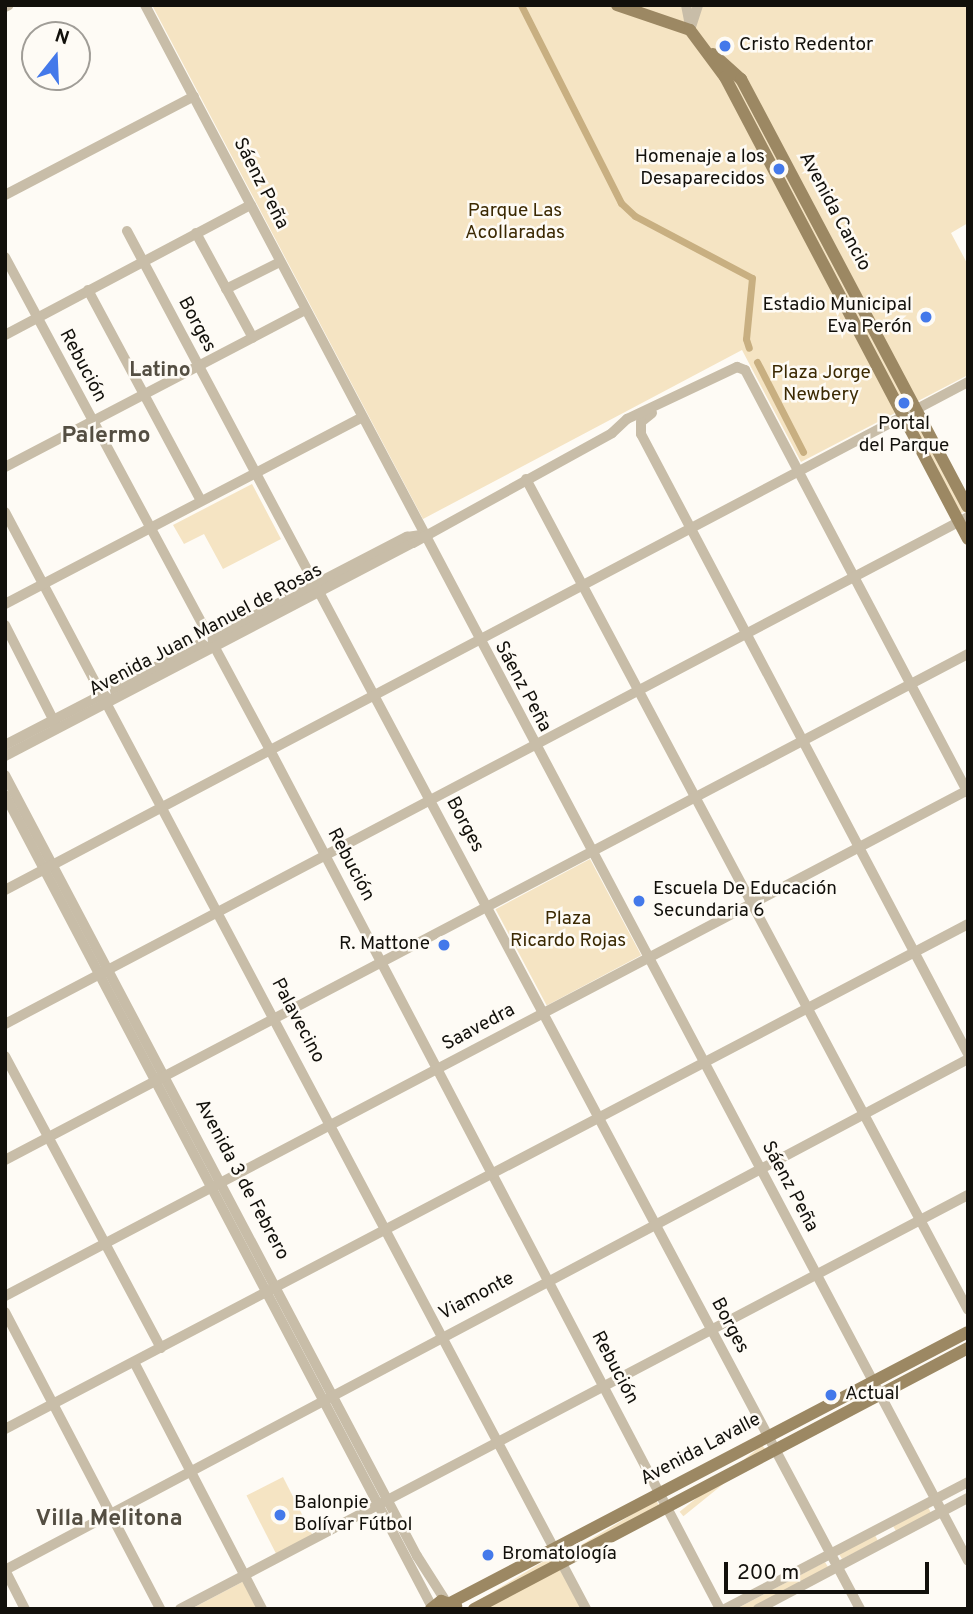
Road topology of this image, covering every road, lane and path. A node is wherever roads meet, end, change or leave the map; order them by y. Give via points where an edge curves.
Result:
1 (145, 5) edge
2 (617, 5) edge
3 (686, 5) edge
4 (698, 5) edge
5 (690, 30) junction
6 (701, 46) junction
7 (194, 96) junction
8 (797, 182) junction
9 (783, 189) junction
10 (5, 195) edge
11 (251, 205) junction
12 (127, 231) dead end
13 (196, 233) junction
14 (5, 257) edge
15 (143, 261) junction
16 (280, 262) junction
17 (226, 289) junction
18 (88, 290) junction
19 (305, 310) junction
20 (37, 318) junction
21 (5, 335) edge
22 (253, 338) junction
23 (198, 367) junction
24 (968, 382) edge
25 (145, 394) junction
26 (666, 404) junction
27 (916, 409) junction
28 (903, 416) junction
29 (361, 418) junction
30 (93, 422) junction
31 (612, 433) junction
32 (641, 434) junction
33 (5, 467) edge
34 (798, 471) junction
35 (254, 473) junction
36 (526, 479) junction
37 (201, 501) junction
38 (968, 507) edge
39 (5, 512) edge
40 (963, 520) edge
41 (149, 528) junction
42 (692, 528) junction
43 (15, 531) junction
44 (421, 534) junction
45 (5, 536) edge
46 (968, 539) edge
47 (854, 577) junction
48 (43, 583) junction
49 (582, 586) junction
50 (315, 589) junction
51 (5, 604) edge
52 (5, 625) edge
53 (747, 634) junction
54 (478, 641) junction
55 (210, 644) junction
56 (968, 654) edge
57 (910, 684) junction
58 (638, 691) junction
59 (376, 695) junction
60 (105, 700) junction
61 (56, 725) junction
62 (803, 740) junction
63 (5, 745) edge
64 (534, 746) junction
65 (270, 750) junction
66 (5, 756) edge
67 (5, 775) edge
68 (967, 791) edge
69 (5, 795) edge
70 (695, 797) junction
71 (432, 800) junction
72 (164, 806) junction
73 (859, 847) junction
74 (591, 853) junction
75 (326, 856) junction
76 (49, 867) junction
77 (5, 890) edge
78 (751, 904) junction
79 (488, 907) junction
80 (220, 911) junction
81 (968, 924) edge
82 (914, 952) junction
83 (647, 959) junction
84 (382, 963) junction
85 (104, 972) junction
86 (807, 1008) junction
87 (544, 1013) junction
88 (276, 1018) junction
89 (5, 1024) edge
90 (5, 1056) edge
91 (968, 1056) edge
92 (703, 1063) junction
93 (438, 1069) junction
94 (161, 1079) junction
95 (863, 1114) junction
96 (600, 1118) junction
97 (332, 1125) junction
98 (49, 1138) junction
99 (5, 1160) edge
100 (759, 1169) junction
101 (492, 1174) junction
102 (223, 1182) junction
103 (212, 1188) junction
104 (968, 1195) edge
105 (920, 1220) junction
106 (655, 1224) junction
107 (387, 1230) junction
108 (105, 1244) junction
109 (815, 1275) junction
110 (548, 1280) junction
111 (278, 1287) junction
112 (267, 1293) junction
113 (5, 1297) edge
114 (968, 1310) edge
115 (5, 1312) edge
116 (711, 1329) junction
117 (968, 1332) edge
118 (442, 1335) junction
119 (161, 1348) junction
120 (968, 1348) edge
121 (134, 1362) junction
122 (603, 1385) junction
123 (876, 1389) junction
124 (327, 1396) junction
125 (53, 1404) junction
126 (5, 1429) edge
127 (768, 1437) junction
128 (498, 1441) junction
129 (775, 1449) junction
130 (190, 1470) junction
131 (968, 1482) edge
132 (660, 1493) junction
133 (968, 1498) edge
134 (935, 1499) junction
135 (384, 1502) junction
136 (667, 1507) junction
137 (942, 1512) junction
138 (110, 1513) junction
139 (554, 1549) junction
140 (831, 1555) junction
141 (413, 1559) junction
142 (968, 1561) edge
143 (561, 1562) junction
144 (837, 1567) junction
145 (5, 1570) edge
146 (245, 1574) junction
147 (451, 1604) edge
148 (432, 1608) edge
149 (25, 1609) edge
150 (160, 1609) edge
151 (180, 1609) edge
152 (262, 1609) edge
153 (474, 1609) edge
154 (586, 1609) edge
155 (723, 1609) edge
156 (758, 1609) edge
157 (860, 1609) edge

1 - 7 street, Sáenz Peña
2 - 5 main road
3 - 5 street, Avenida Cancio
4 - 5 street
5 - 6 main road, Avenida Cancio
6 - 8 main road, Avenida Cancio via 741,79
6 - 9 main road, Avenida Cancio via 725,77
7 - 10 street
7 - 11 street, Sáenz Peña
8 - 9 main road
8 - 27 main road, Avenida Cancio
9 - 28 main road, Avenida Cancio
11 - 13 street
11 - 16 street, Sáenz Peña
12 - 15 street, Borges
13 - 15 street
13 - 17 street
14 - 20 street, Rebución
15 - 18 street
15 - 23 street, Borges
16 - 17 street
16 - 19 street, Sáenz Peña
17 - 22 street
18 - 20 street
18 - 25 street
19 - 22 street
19 - 29 street, Sáenz Peña
20 - 21 street
20 - 30 street, Rebución
22 - 23 street
23 - 25 street
23 - 35 street, Borges
24 - 27 street
25 - 30 street
25 - 37 street
26 - 31 street, Avenida Juan Manuel de Rosas via 627,419
26 - 32 street via 641,422
26 - 34 street, Avenida Juan Manuel de Rosas via 743,368
27 - 28 street
27 - 38 main road, Avenida Cancio
28 - 34 street
28 - 40 main road, Avenida Cancio
29 - 35 street
29 - 44 street, Sáenz Peña
30 - 33 street
30 - 41 street, Rebución
31 - 32 street via 627,429
31 - 36 street, Avenida Juan Manuel de Rosas
32 - 42 street
34 - 42 street
34 - 47 street
35 - 37 street
35 - 50 street, Borges
36 - 44 street, Avenida Juan Manuel de Rosas
36 - 49 street
37 - 41 street
39 - 43 street, Palavecino
40 - 46 main road, Avenida Cancio
40 - 47 street
41 - 48 street
41 - 55 street, Rebución
42 - 49 street
42 - 53 street
43 - 45 street
43 - 48 street, Palavecino
44 - 50 street, Avenida Juan Manuel de Rosas
44 - 54 street, Sáenz Peña
47 - 53 street
47 - 57 street
48 - 51 street
48 - 60 street, Palavecino
49 - 54 street
49 - 58 street
50 - 55 street, Avenida Juan Manuel de Rosas
50 - 59 street, Borges
52 - 61 street
53 - 58 street
53 - 62 street
54 - 59 street
54 - 64 street, Sáenz Peña
55 - 60 street, Avenida Juan Manuel de Rosas
55 - 65 street, Rebución
56 - 57 street
57 - 62 street
57 - 68 street
58 - 64 street
58 - 70 street
59 - 65 street
59 - 71 street, Borges
60 - 61 street, Avenida Juan Manuel de Rosas
60 - 72 street, Palavecino
61 - 63 street, Avenida Juan Manuel de Rosas
61 - 66 street, Avenida Juan Manuel de Rosas
62 - 70 street
62 - 73 street
64 - 71 street
64 - 74 street, Sáenz Peña
65 - 72 street
65 - 75 street, Rebución
67 - 76 street, Avenida 3 de Febrero
68 - 73 street, Saavedra
69 - 76 street, Avenida 3 de Febrero
70 - 74 street
70 - 78 street
71 - 75 street
71 - 79 street, Borges
72 - 76 street
72 - 80 street, Palavecino
73 - 78 street, Saavedra
73 - 82 street
74 - 79 street
74 - 83 street, Sáenz Peña
75 - 80 street
75 - 84 street, Rebución
76 - 77 street
76 - 85 street, Avenida 3 de Febrero
78 - 83 street, Saavedra
78 - 86 street
79 - 84 street
79 - 87 street, Borges
80 - 85 street
80 - 88 street, Palavecino
81 - 82 street
82 - 86 street
82 - 91 street
83 - 87 street, Saavedra
83 - 92 street, Sáenz Peña
84 - 88 street
84 - 93 street, Rebución
85 - 89 street
85 - 94 street, Avenida 3 de Febrero
86 - 92 street
86 - 95 street
87 - 93 street, Saavedra
87 - 96 street, Borges
88 - 94 street
88 - 97 street, Palavecino
90 - 98 street
91 - 95 street, Viamonte
92 - 96 street
92 - 100 street, Sáenz Peña
93 - 97 street, Saavedra
93 - 101 street, Rebución
94 - 98 street
94 - 102 street, Avenida 3 de Febrero
94 - 103 street, Avenida 3 de Febrero
95 - 100 street, Viamonte
95 - 105 street
96 - 101 street
96 - 106 street, Borges
97 - 102 street, Saavedra
97 - 107 street, Palavecino
98 - 99 street
98 - 108 street
100 - 106 street, Viamonte
100 - 109 street, Sáenz Peña
101 - 107 street
101 - 110 street, Rebución
102 - 103 street, Saavedra
102 - 111 street, Avenida 3 de Febrero
103 - 108 street, Saavedra
103 - 112 street, Avenida 3 de Febrero
104 - 105 street
105 - 109 street
105 - 114 street
106 - 110 street, Viamonte
106 - 116 street, Borges
107 - 111 street
107 - 118 street, Palavecino
108 - 113 street, Saavedra
108 - 119 street
109 - 116 street
109 - 123 street, Sáenz Peña
110 - 118 street, Viamonte
110 - 122 street, Rebución
111 - 112 street
111 - 124 street, Avenida 3 de Febrero
112 - 119 street
112 - 124 street, Avenida 3 de Febrero
115 - 125 street
116 - 122 street
116 - 127 street, Borges
117 - 123 main road, Avenida Lavalle
118 - 124 street, Viamonte
118 - 128 street, Palavecino
119 - 121 street
120 - 123 main road, Avenida Lavalle
121 - 125 street
121 - 130 street
122 - 128 street
122 - 132 street, Rebución
123 - 127 main road, Avenida Lavalle
123 - 129 main road, Avenida Lavalle
123 - 134 street, Sáenz Peña
124 - 130 street, Viamonte
124 - 135 street, Avenida 3 de Febrero
125 - 126 street
125 - 138 street
127 - 129 street, Borges
127 - 132 main road, Avenida Lavalle
128 - 135 street
128 - 139 street, Palavecino
129 - 136 main road, Avenida Lavalle
129 - 140 street, Borges
130 - 138 street, Viamonte
130 - 146 street
131 - 134 street
132 - 136 street, Rebución
132 - 139 main road, Avenida Lavalle
133 - 137 street
134 - 137 street, Sáenz Peña
134 - 140 street
135 - 141 street, Avenida 3 de Febrero
135 - 146 street
136 - 143 main road, Avenida Lavalle
136 - 155 street, Rebución
137 - 142 street, Sáenz Peña
137 - 144 street
138 - 145 street, Viamonte
138 - 150 street
139 - 143 street, Palavecino
139 - 147 main road, Avenida Lavalle
140 - 144 street, Borges
140 - 155 street
141 - 147 street, Avenida 3 de Febrero
141 - 148 street, Avenida 3 de Febrero
143 - 153 main road, Avenida Lavalle
143 - 154 street, Palavecino
144 - 156 street
144 - 157 street, Borges
145 - 149 street
146 - 151 street
146 - 152 street
147 - 148 main road, Avenida Lavalle

